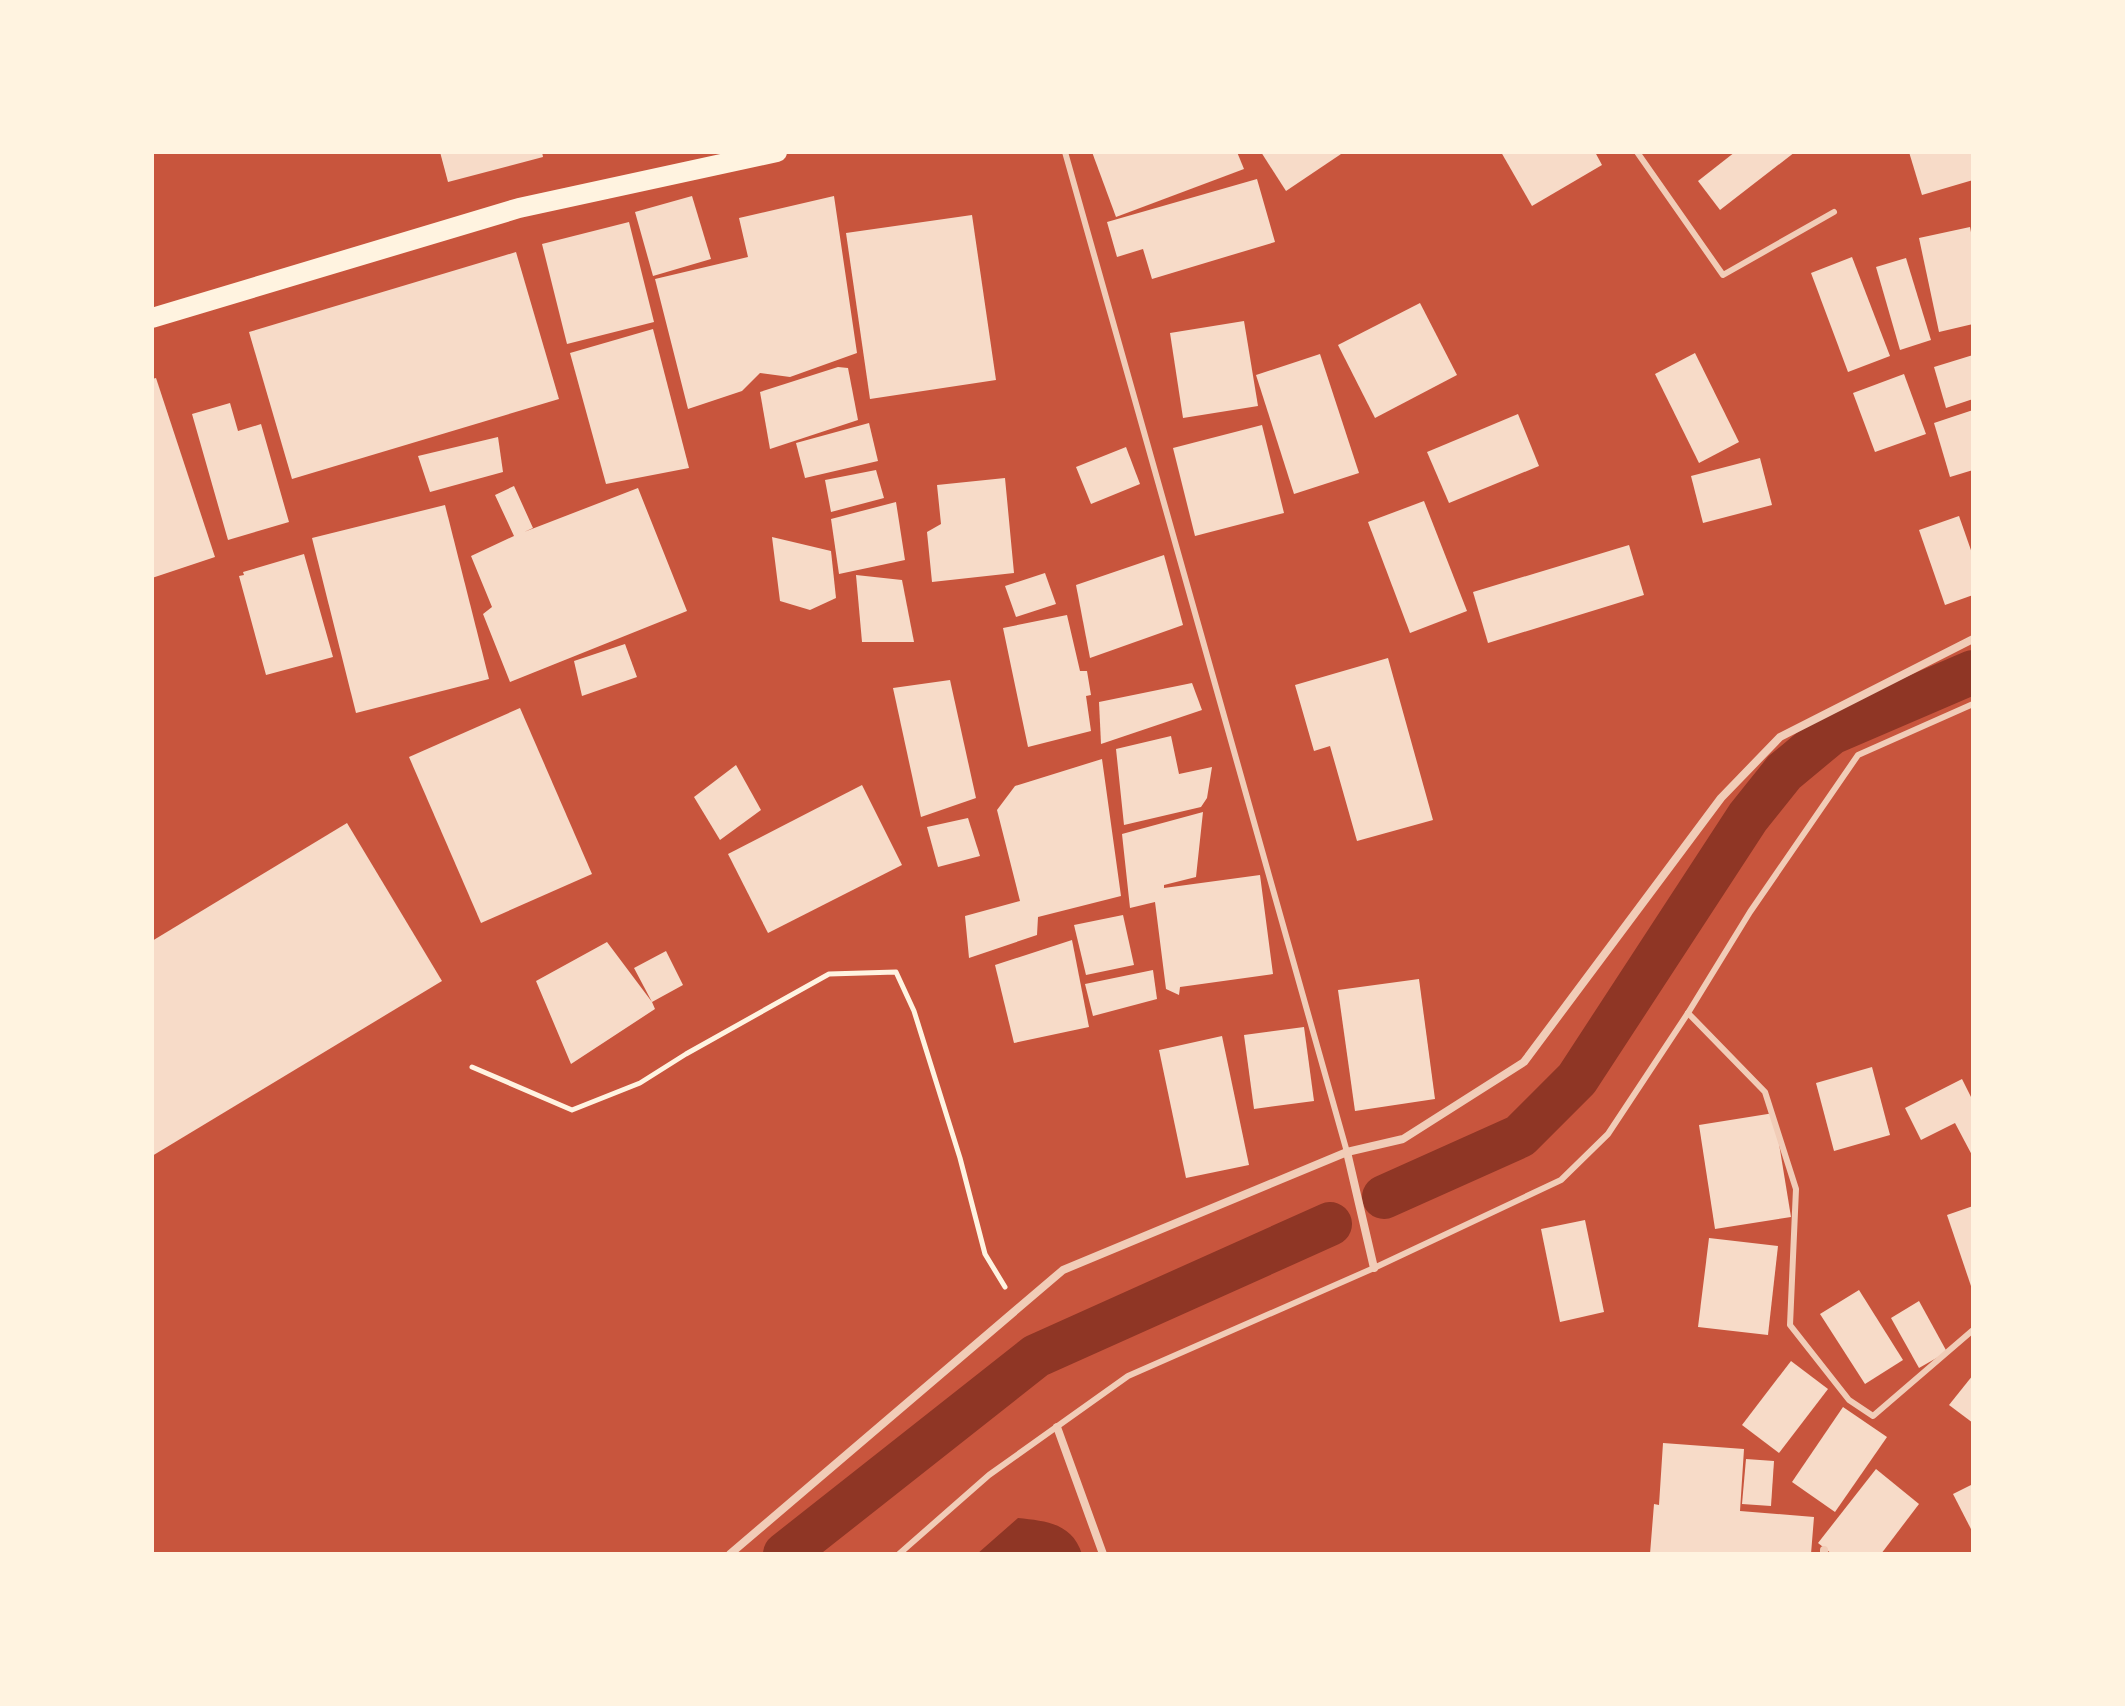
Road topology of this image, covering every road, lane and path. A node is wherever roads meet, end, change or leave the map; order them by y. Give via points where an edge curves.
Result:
1 (777, 152) edge
2 (1065, 152) edge
3 (1637, 152) edge
4 (1834, 212) dead end
5 (152, 318) edge
6 (1973, 639) edge
7 (1973, 704) edge
8 (1688, 1013) junction
9 (472, 1067) dead end
10 (1347, 1152) junction
11 (1374, 1268) junction
12 (1018, 1309) junction
13 (1973, 1330) edge
14 (1057, 1427) junction
15 (730, 1554) edge
16 (899, 1554) edge
17 (1103, 1554) edge

1 - 5 main road via 519,208
2 - 10 lane
3 - 4 lane via 1723,275
6 - 10 street via 1780,737 1721,798 1524,1062 1403,1139
7 - 8 lane via 1858,755
8 - 11 lane via 1608,1134 1561,1180
8 - 13 lane via 1765,1092 1796,1189 1790,1325 1849,1400 1873,1416
9 - 12 path via 572,1110 640,1083 829,974 896,972 914,1011 985,1254
10 - 11 street
10 - 12 street via 1063,1270
11 - 14 lane via 1128,1376
12 - 15 street
14 - 16 lane via 989,1475
14 - 17 street

